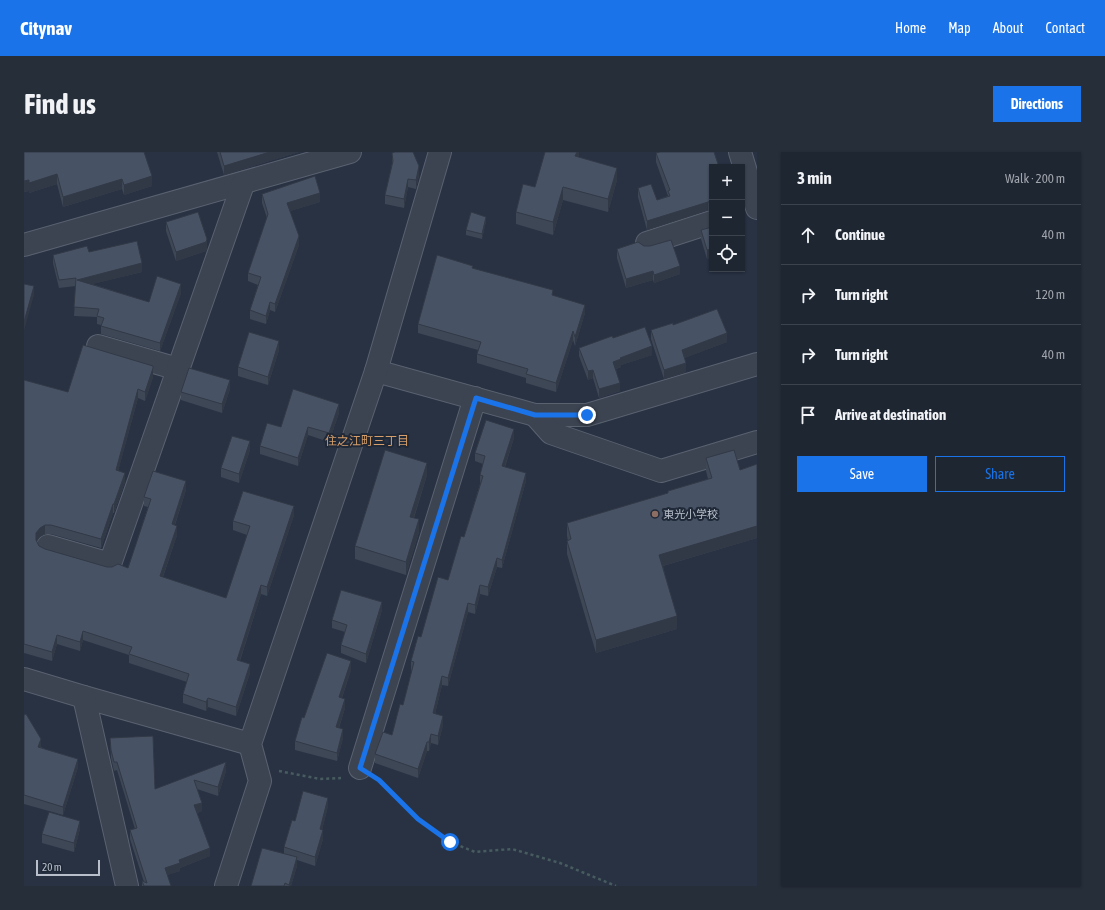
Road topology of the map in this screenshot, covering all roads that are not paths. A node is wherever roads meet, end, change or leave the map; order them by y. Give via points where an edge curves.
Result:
1 (440, 152) edge
2 (740, 152) edge
3 (346, 153) edge
4 (243, 184) junction
5 (757, 208) edge
6 (745, 212) edge
7 (709, 223) edge
8 (648, 243) dead end
9 (24, 246) edge
10 (98, 346) dead end
11 (757, 364) edge
12 (178, 369) junction
13 (376, 371) junction
14 (476, 398) junction
15 (535, 415) junction
16 (757, 442) edge
17 (48, 546) dead end
18 (24, 679) edge
19 (84, 697) junction
20 (253, 753) junction
21 (360, 768) road end
22 (127, 886) edge
23 (226, 886) edge

1 - 13 street
2 - 5 street
3 - 4 street
4 - 9 street
4 - 12 street
5 - 6 street
7 - 8 street
10 - 12 street
11 - 15 street via 587,415
12 - 17 street via 110,564
13 - 14 street
13 - 20 street
14 - 15 street
14 - 21 street
15 - 16 street via 551,433 661,471
18 - 19 street
19 - 20 street
19 - 22 street
20 - 23 street via 260,781

